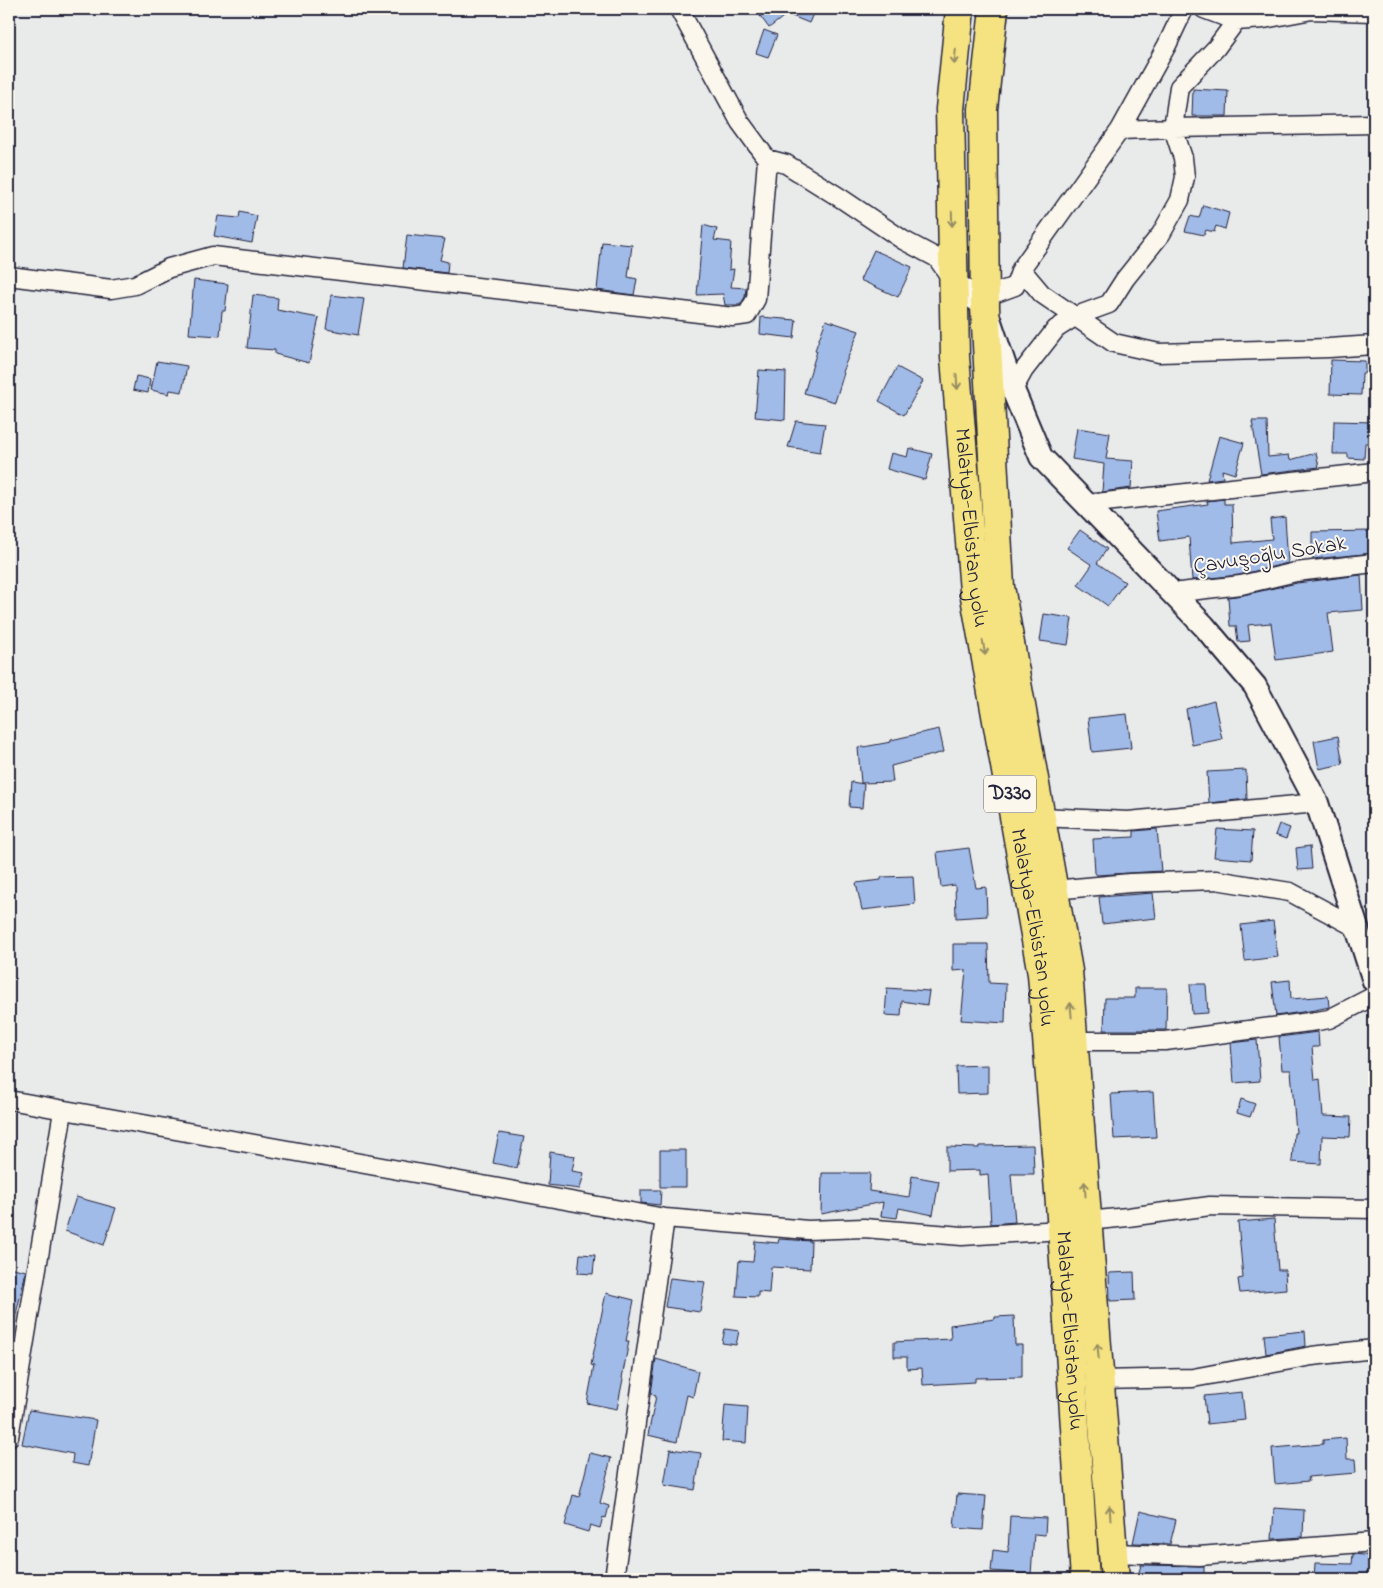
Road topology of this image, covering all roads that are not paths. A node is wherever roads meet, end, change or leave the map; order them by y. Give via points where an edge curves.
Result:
1 (679, 9) edge
2 (960, 9) edge
3 (994, 9) edge
4 (1184, 9) edge
5 (1204, 9) edge
6 (1372, 12) dead end
7 (1239, 15) edge
8 (1374, 124) edge
9 (1174, 128) junction
10 (1120, 130) junction
11 (767, 159) junction
12 (1021, 269) junction
13 (9, 276) edge
14 (954, 282) junction
15 (985, 302) junction
16 (1076, 316) junction
17 (1374, 345) edge
18 (1013, 390) junction
19 (1374, 472) edge
20 (1087, 504) junction
21 (1374, 563) edge
22 (1172, 593) junction
23 (1318, 803) junction
24 (1040, 816) junction
25 (1053, 890) junction
26 (1357, 928) junction
27 (1374, 981) edge
28 (1374, 996) edge
29 (1073, 1042) junction
30 (9, 1100) edge
31 (63, 1110) junction
32 (1374, 1209) edge
33 (665, 1218) junction
34 (1087, 1221) junction
35 (1062, 1230) junction
36 (1374, 1349) edge
37 (1100, 1380) junction
38 (9, 1437) edge
39 (1374, 1542) edge
40 (1114, 1566) edge
41 (614, 1579) edge
42 (1085, 1579) edge

1 - 11 street via 740,122
2 -> 14 main road, Malatya-Elbistan yolu / D330 via 950,110
3 - 15 main road, Malatya-Elbistan yolu / D330 via 983,109
4 - 10 street
5 - 7 street
6 - 7 street via 1312,10 1264,19
7 - 9 street via 1216,48 1179,87
8 - 9 street
9 - 10 street
9 - 16 street via 1185,177 1180,200 1161,234 1109,304
10 - 12 street
11 - 13 street via 756,299 747,315 733,317 213,256 169,268 135,285 111,289
11 - 14 street via 786,164 903,240 937,258
12 - 15 street via 1015,286
12 - 16 street via 1042,294
14 - 15 street
14 -> 35 main road, Malatya-Elbistan yolu / D330 via 955,357 974,591 1042,974
15 - 18 street
15 - 24 main road, Malatya-Elbistan yolu / D330 via 1000,587
16 - 17 street via 1114,343 1159,352
16 - 18 street via 1056,329 1024,370
18 - 20 street via 1041,457
19 - 20 street
20 - 22 street
21 - 22 street, Çavuşoğlu Sokak via 1296,572 1241,585
22 - 23 street via 1255,686
23 - 24 street via 1128,822
23 - 26 street
24 - 25 main road, Malatya-Elbistan yolu / D330
25 - 26 street via 1216,880 1290,892
29 -> 25 main road, Malatya-Elbistan yolu / D330 via 1068,971
26 - 27 street
28 - 29 street via 1317,1022 1165,1041
34 -> 29 main road, Malatya-Elbistan yolu / D330
30 - 31 street
31 - 33 street
31 - 38 street
32 - 34 street via 1210,1206
33 - 35 street via 808,1230 864,1228 962,1236
33 - 41 street
34 - 35 street
37 -> 34 main road, Malatya-Elbistan yolu / D330
35 - 42 main road, Malatya-Elbistan yolu / D330
36 - 37 street via 1312,1356 1193,1378
40 -> 37 main road, Malatya-Elbistan yolu / D330
39 - 40 street

